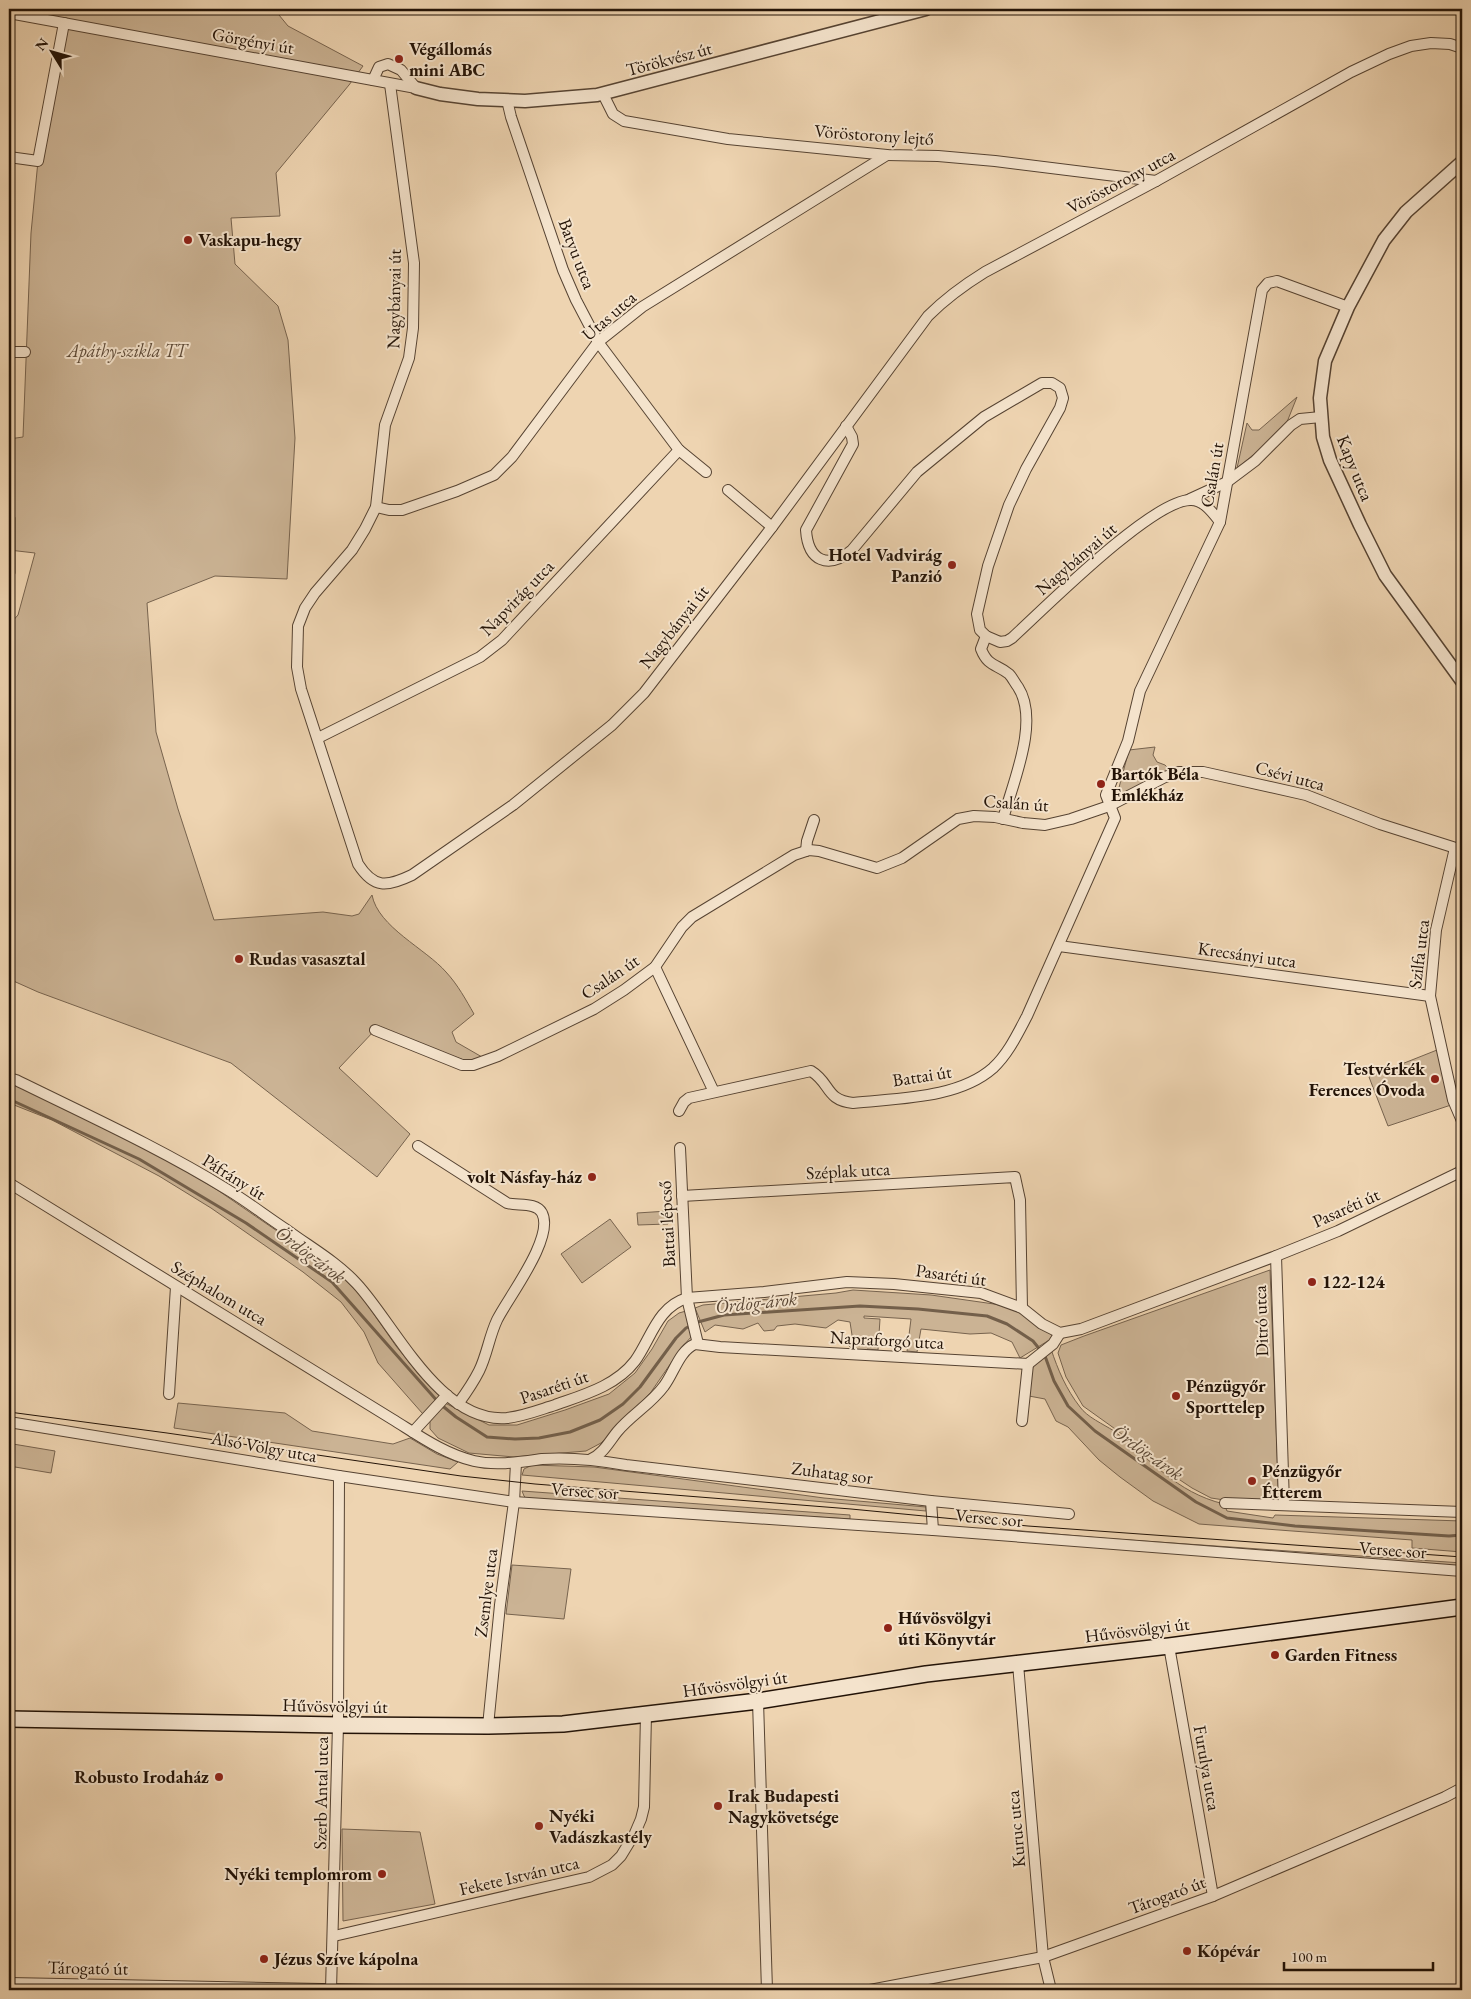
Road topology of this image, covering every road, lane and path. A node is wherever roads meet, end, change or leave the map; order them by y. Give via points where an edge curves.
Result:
1 (926, 9) edge
2 (9, 13) edge
3 (64, 23) junction
4 (1462, 48) edge
5 (373, 80) junction
6 (390, 84) junction
7 (416, 88) junction
8 (603, 94) junction
9 (506, 100) junction
10 (887, 155) junction
11 (9, 157) edge
12 (1462, 162) edge
13 (1156, 181) junction
14 (1348, 307) junction
15 (598, 342) junction
16 (9, 352) edge
17 (25, 352) dead end
18 (1321, 417) junction
19 (846, 426) junction
20 (679, 450) junction
21 (706, 472) dead end
22 (1227, 482) junction
23 (728, 490) dead end
24 (1189, 499) junction
25 (376, 507) junction
26 (1220, 522) junction
27 (772, 527) junction
28 (986, 636) junction
29 (1462, 681) edge
30 (318, 738) junction
31 (1109, 806) junction
32 (1003, 818) junction
33 (814, 820) dead end
34 (1458, 849) edge
35 (806, 851) junction
36 (1059, 946) junction
37 (655, 967) junction
38 (1430, 996) junction
39 (375, 1030) dead end
40 (9, 1078) edge
41 (714, 1092) junction
42 (679, 1111) dead end
43 (1462, 1120) edge
44 (418, 1146) dead end
45 (680, 1148) dead end
46 (1462, 1171) edge
47 (9, 1183) edge
48 (682, 1196) junction
49 (1276, 1256) junction
50 (176, 1287) junction
51 (687, 1298) junction
52 (1022, 1308) junction
53 (1060, 1333) junction
54 (697, 1339) junction
55 (1029, 1363) junction
56 (169, 1394) dead end
57 (446, 1395) junction
58 (458, 1404) junction
59 (1022, 1420) dead end
60 (9, 1422) edge
61 (412, 1432) junction
62 (591, 1459) junction
63 (516, 1463) junction
64 (339, 1476) junction
65 (932, 1501) junction
66 (514, 1502) junction
67 (1226, 1503) dead end
68 (1284, 1504) junction
69 (1462, 1512) edge
70 (1069, 1514) dead end
71 (932, 1530) junction
72 (1462, 1571) edge
73 (1462, 1607) edge
74 (1169, 1646) junction
75 (1018, 1664) junction
76 (758, 1701) junction
77 (646, 1714) junction
78 (9, 1719) edge
79 (338, 1725) junction
80 (488, 1726) junction
81 (1462, 1788) edge
82 (1213, 1896) junction
83 (334, 1936) junction
84 (1043, 1957) junction
85 (9, 1983) edge
86 (331, 1989) edge
87 (376, 1990) edge
88 (766, 1990) edge
89 (870, 1990) edge
90 (1051, 1990) edge

1 - 8 street, Törökvész út
2 - 3 street, Görgényi út
3 - 5 street, Görgényi út
3 - 11 street via 38,161
4 - 13 street, Vöröstorony utca via 1431,44 1411,46 1389,54
5 - 6 street, Törökvész út
5 - 7 street via 379,67 388,64 401,70
6 - 7 street, Törökvész út
6 - 25 street, Nagybányai út via 412,235 413,328 409,358 385,425
7 - 9 street, Törökvész út via 440,94
8 - 9 street, Törökvész út via 551,100
8 - 10 street, Vöröstorony lejtő via 613,114 624,121 728,139
9 - 15 street, Batyu utca via 563,270
10 - 13 street, Vöröstorony lejtő via 995,161
10 - 15 street, Utas utca via 642,307
12 - 14 street, Kapy utca via 1400,219 1384,240
13 - 19 street, Vöröstorony utca via 985,272 941,303
14 - 18 street, Kapy utca via 1325,362
14 - 22 street, Csalán út via 1277,281 1268,283 1262,290
15 - 20 street, Batyu utca
15 - 25 street, Utas utca via 512,457 494,475 402,510
16 - 17 street
18 - 22 street, Nagybányai út via 1300,419 1290,425 1255,461
18 - 29 street, Kapy utca via 1330,460 1386,575
19 - 27 street, Nagybányai út
19 - 28 street via 853,444 806,530 811,551 834,562 852,550 917,472 954,440 1042,382 1060,388 1063,398 1060,408 1009,505 988,566 977,614 980,630
20 - 21 street, Batyu utca
20 - 30 street, Napvirág utca via 502,640 480,657
22 - 24 street, Nagybányai út
22 - 26 street, Csalán út
23 - 27 street
24 - 26 street via 1205,505
24 - 28 street, Nagybányai út via 1142,523 1007,641 992,640
25 - 30 street, Nagybányai út via 352,550 305,608 298,626 296,667
26 - 31 street, Csalán út via 1140,691 1128,741 1106,795
27 - 30 street, Nagybányai út via 644,693 612,725 513,805 412,876 386,884 374,882 364,874
28 - 32 street via 981,649 985,659 1010,675 1027,709 1019,764
31 - 32 street, Csalán út via 1045,825
31 - 34 street, Csévi utca via 1165,777 1179,772 1203,772 1306,795 1380,824
31 - 36 street, Battai út via 1115,818
32 - 35 street, Csalán út via 974,816 958,820 902,858 877,868 819,851
33 - 35 street
34 - 38 street, Szilfa utca via 1436,930
35 - 37 street, Csalán út via 786,859 692,917
36 - 38 street, Krecsányi utca
36 - 41 street, Battai út via 1007,1051 994,1067 966,1085 935,1093 841,1102 811,1071
37 - 39 street, Csalán út via 594,1009 473,1065 462,1065
37 - 41 street
38 - 43 street, Szilfa utca via 1454,1100
40 - 57 street, Páfrány út via 159,1150 229,1190 322,1255 357,1284 404,1347
41 - 42 street via 689,1098
44 - 58 street via 507,1203 534,1207 543,1216 542,1236 527,1272 497,1321 480,1370
45 - 48 street, Battai lépcső
46 - 49 street, Pasaréti út via 1338,1231
47 - 50 street, Széphalom utca
48 - 51 street, Battai lépcső
48 - 52 street, Széplak utca via 1016,1177 1020,1200
49 - 53 street, Pasaréti út via 1081,1329
49 - 68 street, Ditró utca
50 - 56 street
50 - 61 street, Széphalom utca
51 - 52 street, Pasaréti út via 847,1282 981,1293
51 - 54 street, Battai lépcső
51 - 58 street, Pasaréti út via 666,1310 635,1361 604,1386 530,1414 506,1418 484,1416
52 - 53 street, Pasaréti út
53 - 55 street via 1053,1344
54 - 55 street, Napraforgó utca via 730,1348
54 - 62 street via 653,1400 619,1429 599,1456
55 - 59 street
57 - 58 street, Pasaréti út
57 - 61 street
60 - 64 street, Alsó Völgy utca
61 - 63 street, Zuhatag sor via 462,1457
62 - 63 street, Zuhatag sor via 543,1459
62 - 65 street, Zuhatag sor
63 - 66 street, Zsemlye utca
64 - 66 street, Alsó Völgy utca
64 - 79 street, Szerb Antal utca
65 - 70 street, Zuhatag sor
65 - 71 street
66 - 71 street, Versec sor
66 - 80 street, Zsemlye utca
67 - 68 street
68 - 69 street
71 - 72 street, Versec sor
73 - 74 main road, Hűvösvölgyi út
74 - 75 main road, Hűvösvölgyi út
74 - 82 street, Furulya utca
75 - 76 main road, Hűvösvölgyi út via 926,1674
75 - 84 street, Kuruc utca
76 - 77 main road, Hűvösvölgyi út
76 - 88 street
77 - 80 main road, Hűvösvölgyi út via 563,1724
77 - 83 street, Fekete István utca via 644,1807 628,1846 612,1865 589,1877
78 - 79 main road, Hűvösvölgyi út
79 - 80 main road, Hűvösvölgyi út
79 - 83 street, Szerb Antal utca
81 - 82 street, Tárogató út
82 - 84 street, Tárogató út
83 - 86 street, Szerb Antal utca
84 - 89 street, Tárogató út
84 - 90 street, Kuruc utca
85 - 86 street, Tárogató út
86 - 87 street, Tárogató út

